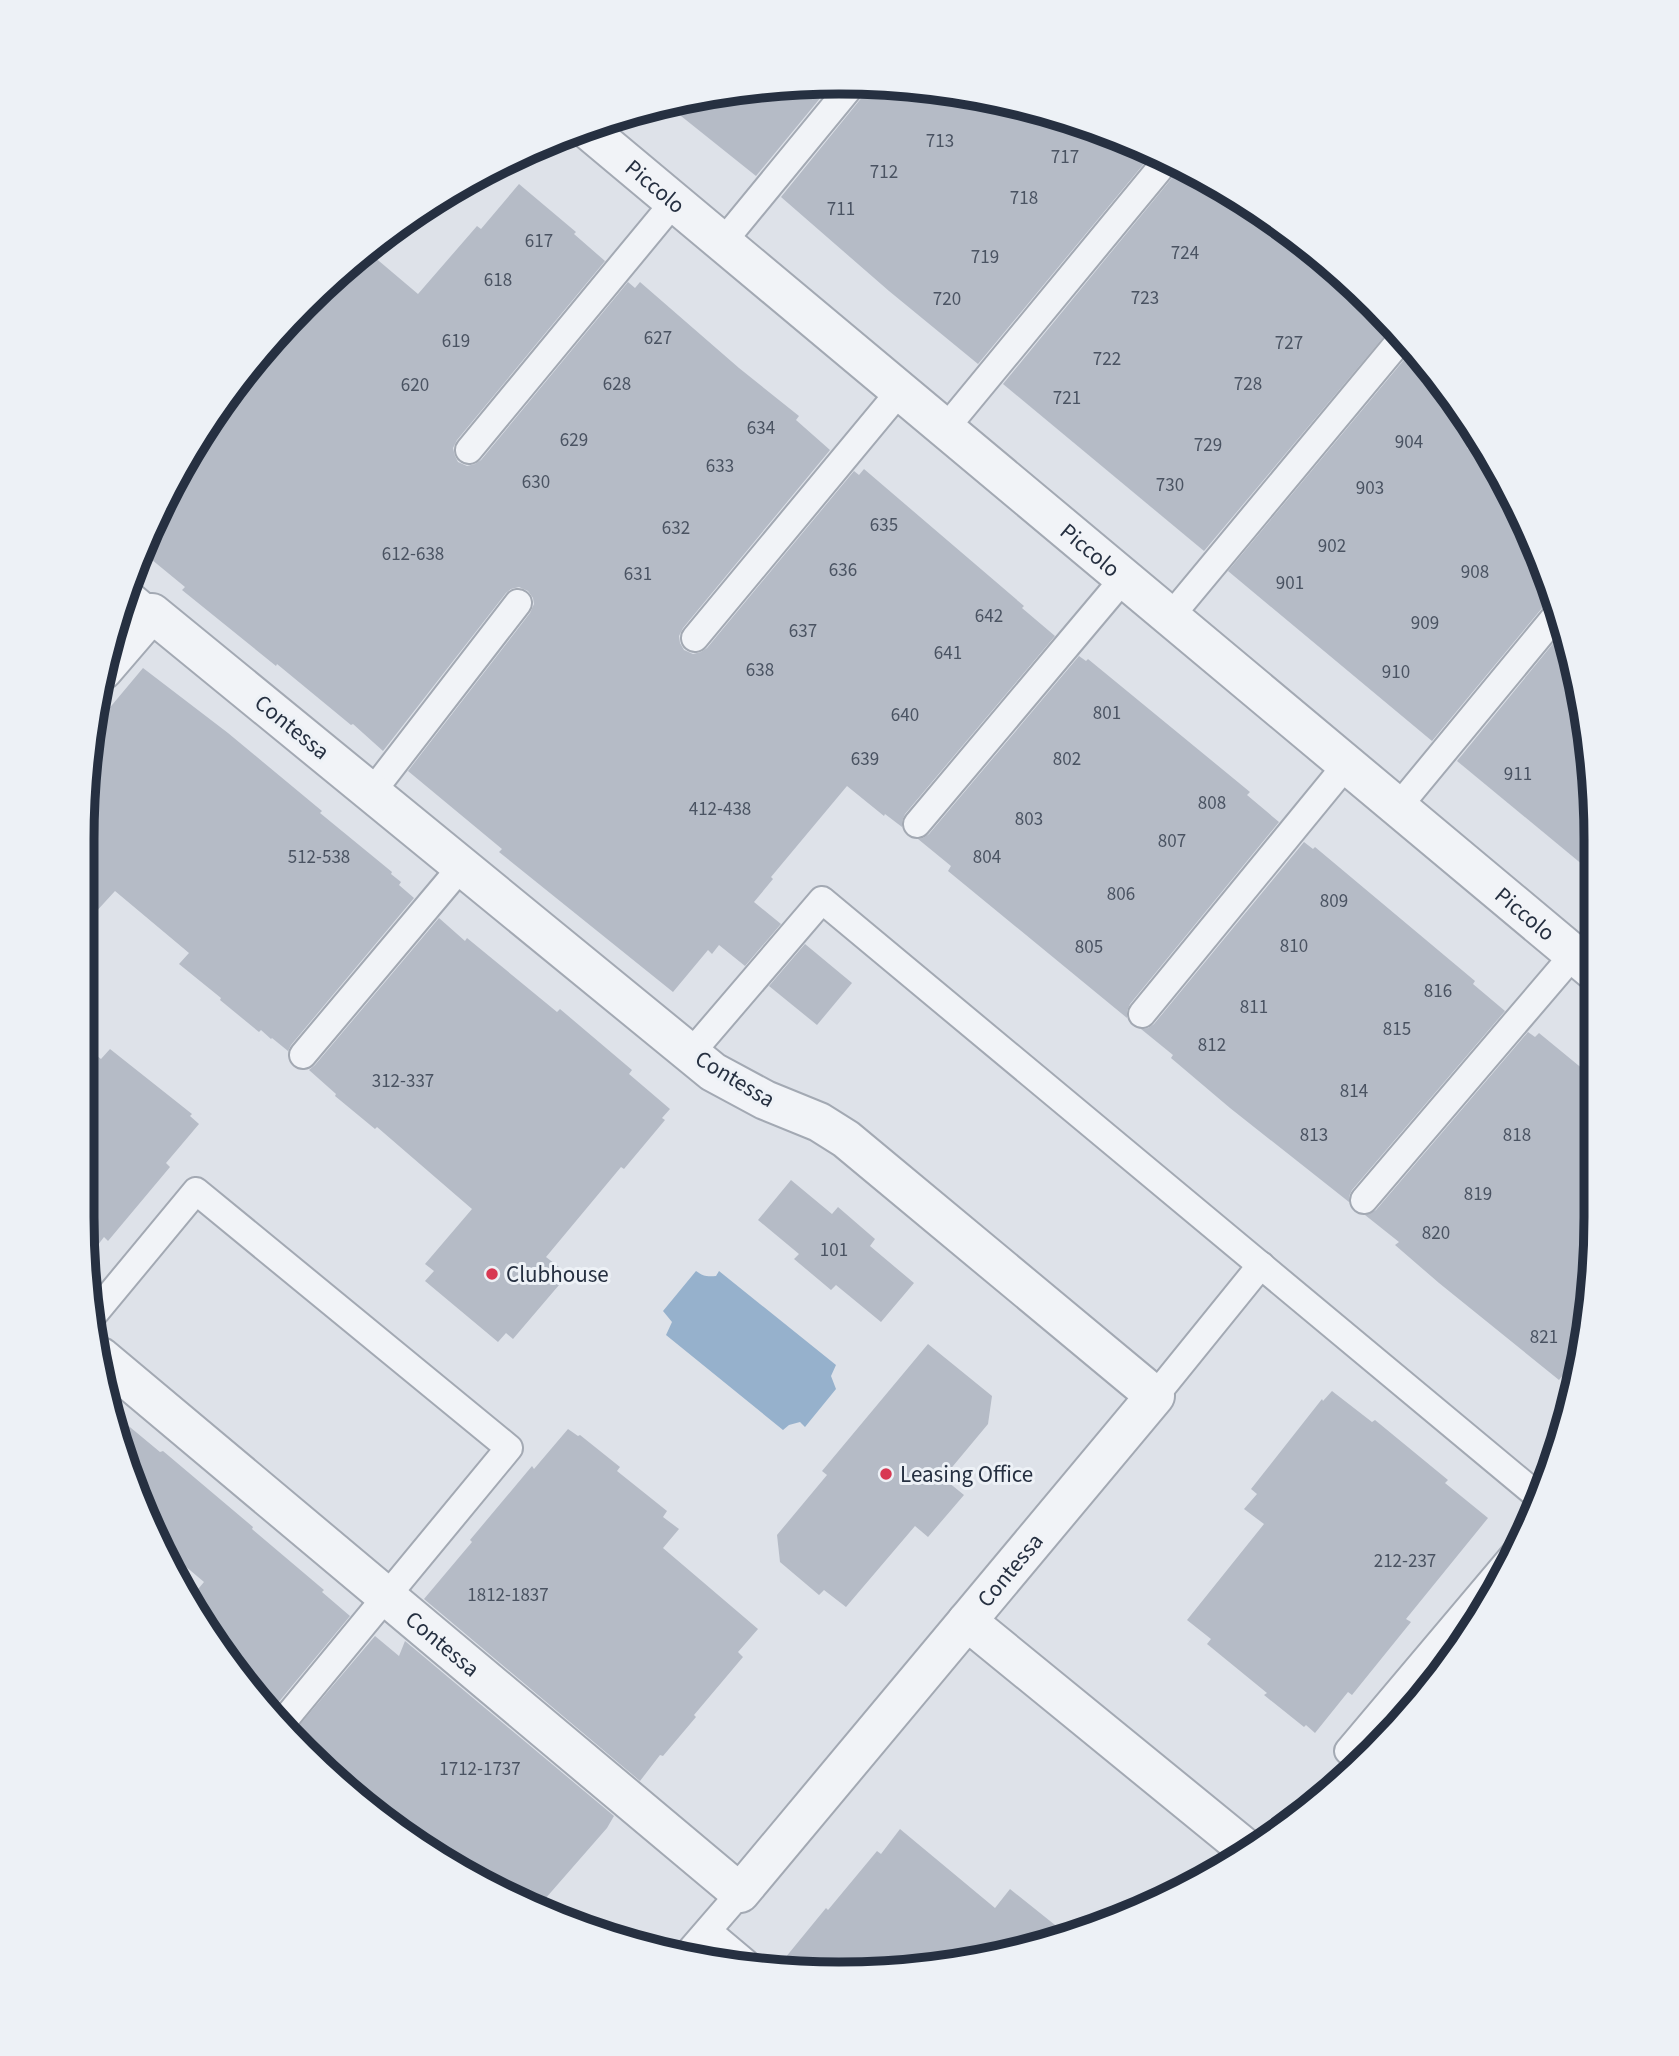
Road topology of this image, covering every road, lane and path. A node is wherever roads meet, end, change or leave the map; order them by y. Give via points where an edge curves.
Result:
1 (844, 94) edge
2 (594, 136) edge
3 (1161, 167) edge
4 (674, 202) junction
5 (722, 243) junction
6 (1397, 344) edge
7 (900, 391) junction
8 (945, 429) junction
9 (469, 450) dead end
10 (1124, 578) junction
11 (140, 602) edge
12 (518, 603) dead end
13 (1170, 617) junction
14 (1551, 621) edge
15 (125, 629) edge
16 (695, 638) dead end
17 (1347, 764) junction
18 (372, 792) junction
19 (1398, 807) junction
20 (917, 824) dead end
21 (461, 866) junction
22 (1584, 963) edge
23 (1142, 1014) dead end
24 (691, 1053) junction
25 (303, 1055) dead end
26 (1364, 1199) dead end
27 (1261, 1265) junction
28 (100, 1307) edge
29 (110, 1364) edge
30 (1155, 1396) junction
31 (1532, 1490) edge
32 (1485, 1588) edge
33 (386, 1597) junction
34 (968, 1622) junction
35 (287, 1717) edge
36 (1348, 1751) dead end
37 (1240, 1845) edge
38 (740, 1893) junction
39 (708, 1931) junction
40 (694, 1947) edge
41 (734, 1954) edge

1 - 5 lane
2 - 4 street, Piccolo
3 - 8 lane
4 - 5 street, Piccolo
4 - 9 lane
5 - 7 street, Piccolo
6 - 13 lane
7 - 8 street, Piccolo
7 - 16 lane
8 - 10 street, Piccolo
10 - 13 street, Piccolo
10 - 20 lane
11 - 15 street, Contessa
11 - 18 street, Contessa
12 - 18 lane
13 - 17 street, Piccolo
14 - 19 lane
17 - 19 street, Piccolo
17 - 23 lane
18 - 21 street, Contessa
19 - 22 street, Piccolo
21 - 24 street, Contessa
21 - 25 lane
22 - 26 lane
24 - 27 lane via 822,900
24 - 30 street, Contessa via 765,1100 819,1122 846,1139
27 - 30 lane
27 - 31 lane
28 - 33 lane via 197,1191 509,1448
29 - 33 street, Contessa
30 - 34 street, Contessa
32 - 36 lane
33 - 35 lane
33 - 38 street, Contessa
34 - 37 street, Contessa
34 - 38 street, Contessa
38 - 39 lane
39 - 40 lane
39 - 41 lane

